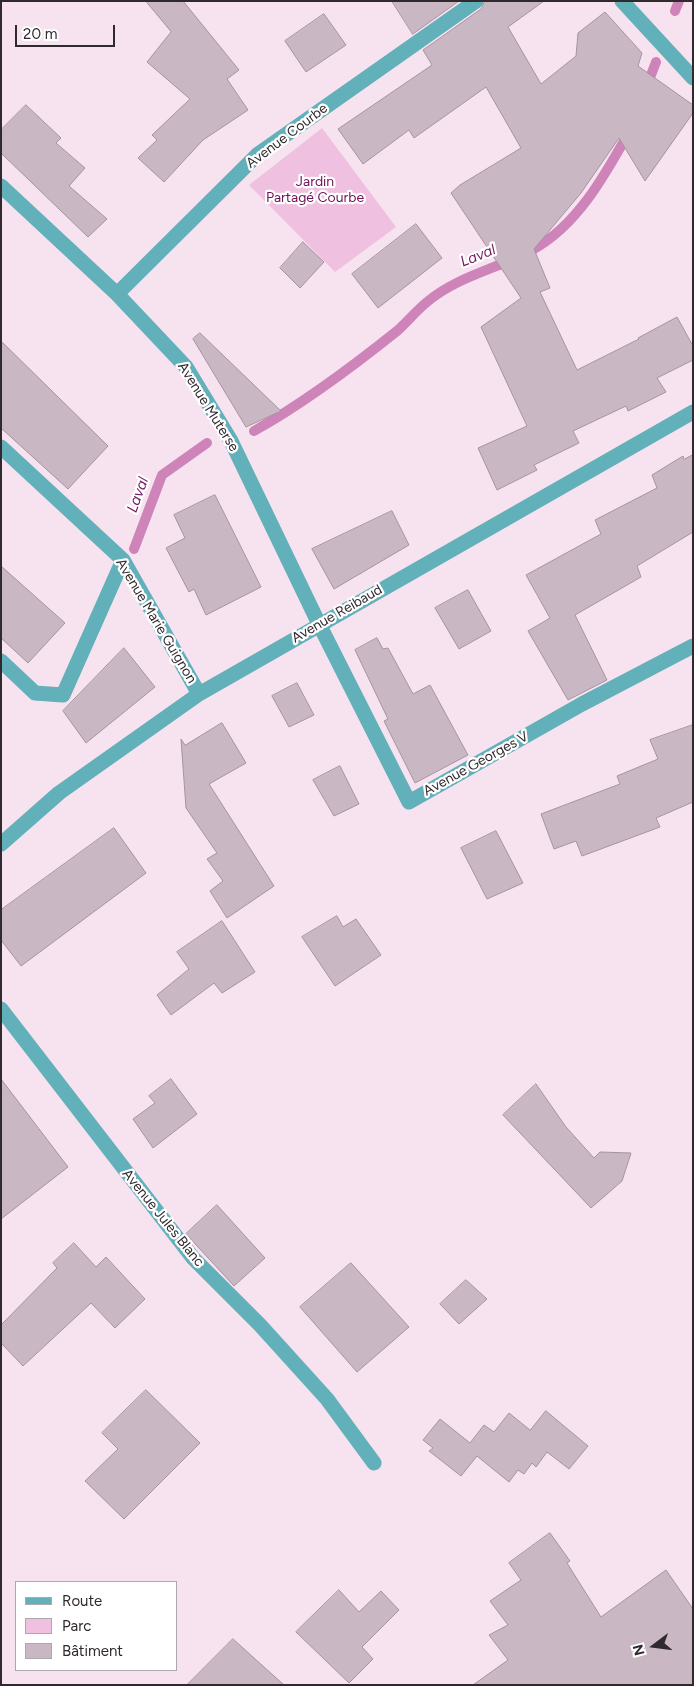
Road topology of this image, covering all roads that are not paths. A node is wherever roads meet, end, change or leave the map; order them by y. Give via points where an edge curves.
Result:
1 (476, 1) edge
2 (622, 1) edge
3 (693, 78) edge
4 (1, 186) edge
5 (117, 294) junction
6 (693, 412) edge
7 (1, 447) edge
8 (123, 560) junction
9 (319, 624) junction
10 (693, 646) edge
11 (1, 661) edge
12 (200, 694) junction
13 (1, 844) edge
14 (1, 1009) edge
15 (374, 1463) dead end

1 - 5 street, Avenue Courbe via 257,156
2 - 3 street
4 - 5 street, Avenue Muterse
5 - 9 street, Avenue Muterse via 186,367 231,441
6 - 9 street, Avenue Reibaud
7 - 8 street, Avenue Marie Guignon
8 - 11 street via 62,695 35,694
8 - 12 street, Avenue Marie Guignon
9 - 10 street, Avenue Georges V via 409,802 582,704
9 - 12 street, Avenue Reibaud
12 - 13 street, Avenue Reibaud via 59,793
14 - 15 street, Avenue Jules Blanc via 193,1258 327,1399

